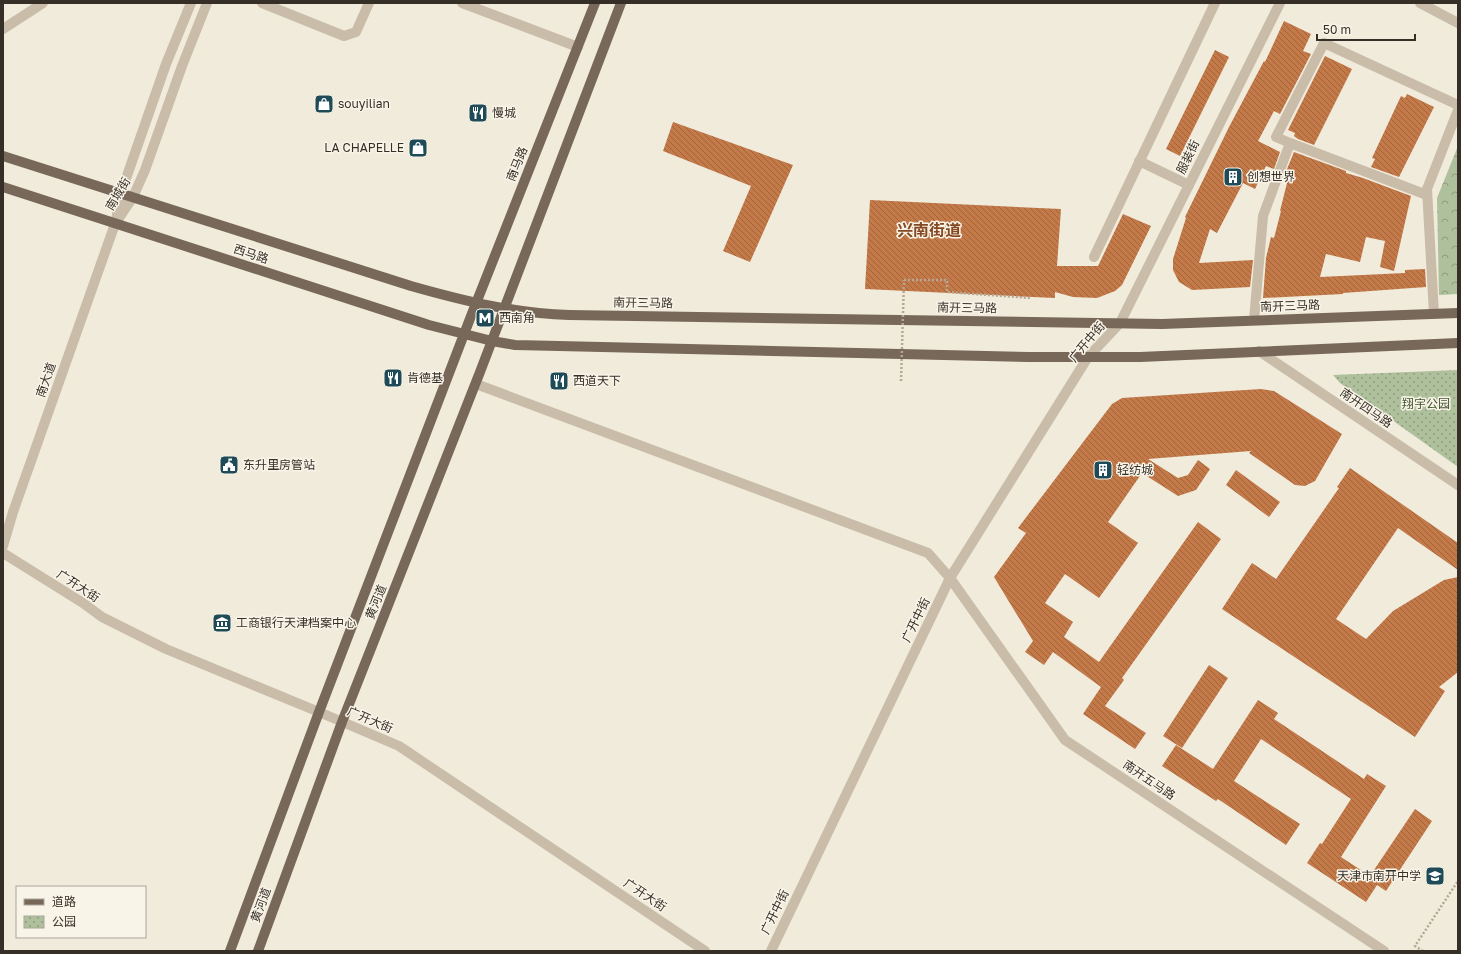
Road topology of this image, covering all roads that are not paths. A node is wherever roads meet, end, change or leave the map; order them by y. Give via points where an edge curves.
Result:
1 (43, 3) edge
2 (191, 3) edge
3 (207, 3) edge
4 (262, 3) edge
5 (369, 3) edge
6 (462, 3) edge
7 (595, 3) edge
8 (621, 3) edge
9 (1215, 3) edge
10 (1280, 3) edge
11 (1420, 3) edge
12 (1458, 23) edge
13 (3, 29) edge
14 (578, 47) junction
15 (1458, 105) edge
16 (1458, 110) edge
17 (1290, 143) junction
18 (3, 156) edge
19 (1139, 161) junction
20 (1189, 185) junction
21 (3, 187) edge
22 (121, 193) junction
23 (1427, 195) junction
24 (134, 198) junction
25 (115, 224) junction
26 (1094, 257) dead end
27 (476, 303) junction
28 (504, 309) junction
29 (1458, 313) edge
30 (1434, 314) junction
31 (1254, 320) junction
32 (1120, 323) junction
33 (464, 335) junction
34 (492, 341) junction
35 (1458, 343) edge
36 (1259, 351) junction
37 (1088, 357) junction
38 (476, 384) junction
39 (1458, 486) edge
40 (3, 546) edge
41 (3, 552) edge
42 (950, 578) junction
43 (319, 712) junction
44 (342, 722) junction
45 (230, 951) edge
46 (258, 951) edge
47 (705, 951) edge
48 (771, 951) edge
49 (1384, 951) edge

1 - 13 street
2 - 22 street, 南城街 via 166,64
3 - 24 street, 南城街
4 - 5 street via 344,36 356,32
6 - 14 street
7 - 14 main road, 南马路
8 - 28 main road
9 - 19 street
10 - 20 street, 服装街
11 - 12 street
14 - 27 main road, 南马路
15 - 17 street via 1324,43 1276,137
16 - 23 street via 1427,188
17 - 23 street
17 - 31 street via 1263,216
18 - 22 main road, 西马路
19 - 20 street
19 - 26 street
20 - 32 street, 服装街
21 - 25 main road, 西马路
22 - 24 main road, 西马路
22 - 25 street, 南城街
23 - 30 street
24 - 25 street, 南城街
24 - 27 main road, 西马路 via 403,283
25 - 33 main road, 西马路
25 - 40 street, 南大道
27 - 28 main road, 南开三马路
27 - 33 main road, 南马路
28 - 32 main road, 南开三马路 via 569,315
28 - 34 main road, 黄河道
29 - 30 main road, 南开三马路
30 - 31 main road, 南开三马路
31 - 32 main road, 南开三马路
32 - 37 street, 广开中街
33 - 34 main road, 西马路
33 - 43 main road, 黄河道
34 - 37 main road via 549,346
34 - 38 main road, 黄河道
35 - 36 main road
36 - 37 main road
36 - 39 street, 南开四马路
37 - 42 street, 广开中街
38 - 42 street, 南开五马路 via 928,553
38 - 44 main road, 黄河道
41 - 43 street, 广开大街 via 102,617 131,632
42 - 48 street, 广开中街
42 - 49 street, 南开五马路 via 1065,740
43 - 44 street, 广开大街
43 - 45 main road, 黄河道
44 - 46 main road, 黄河道
44 - 47 street, 广开大街 via 399,746

